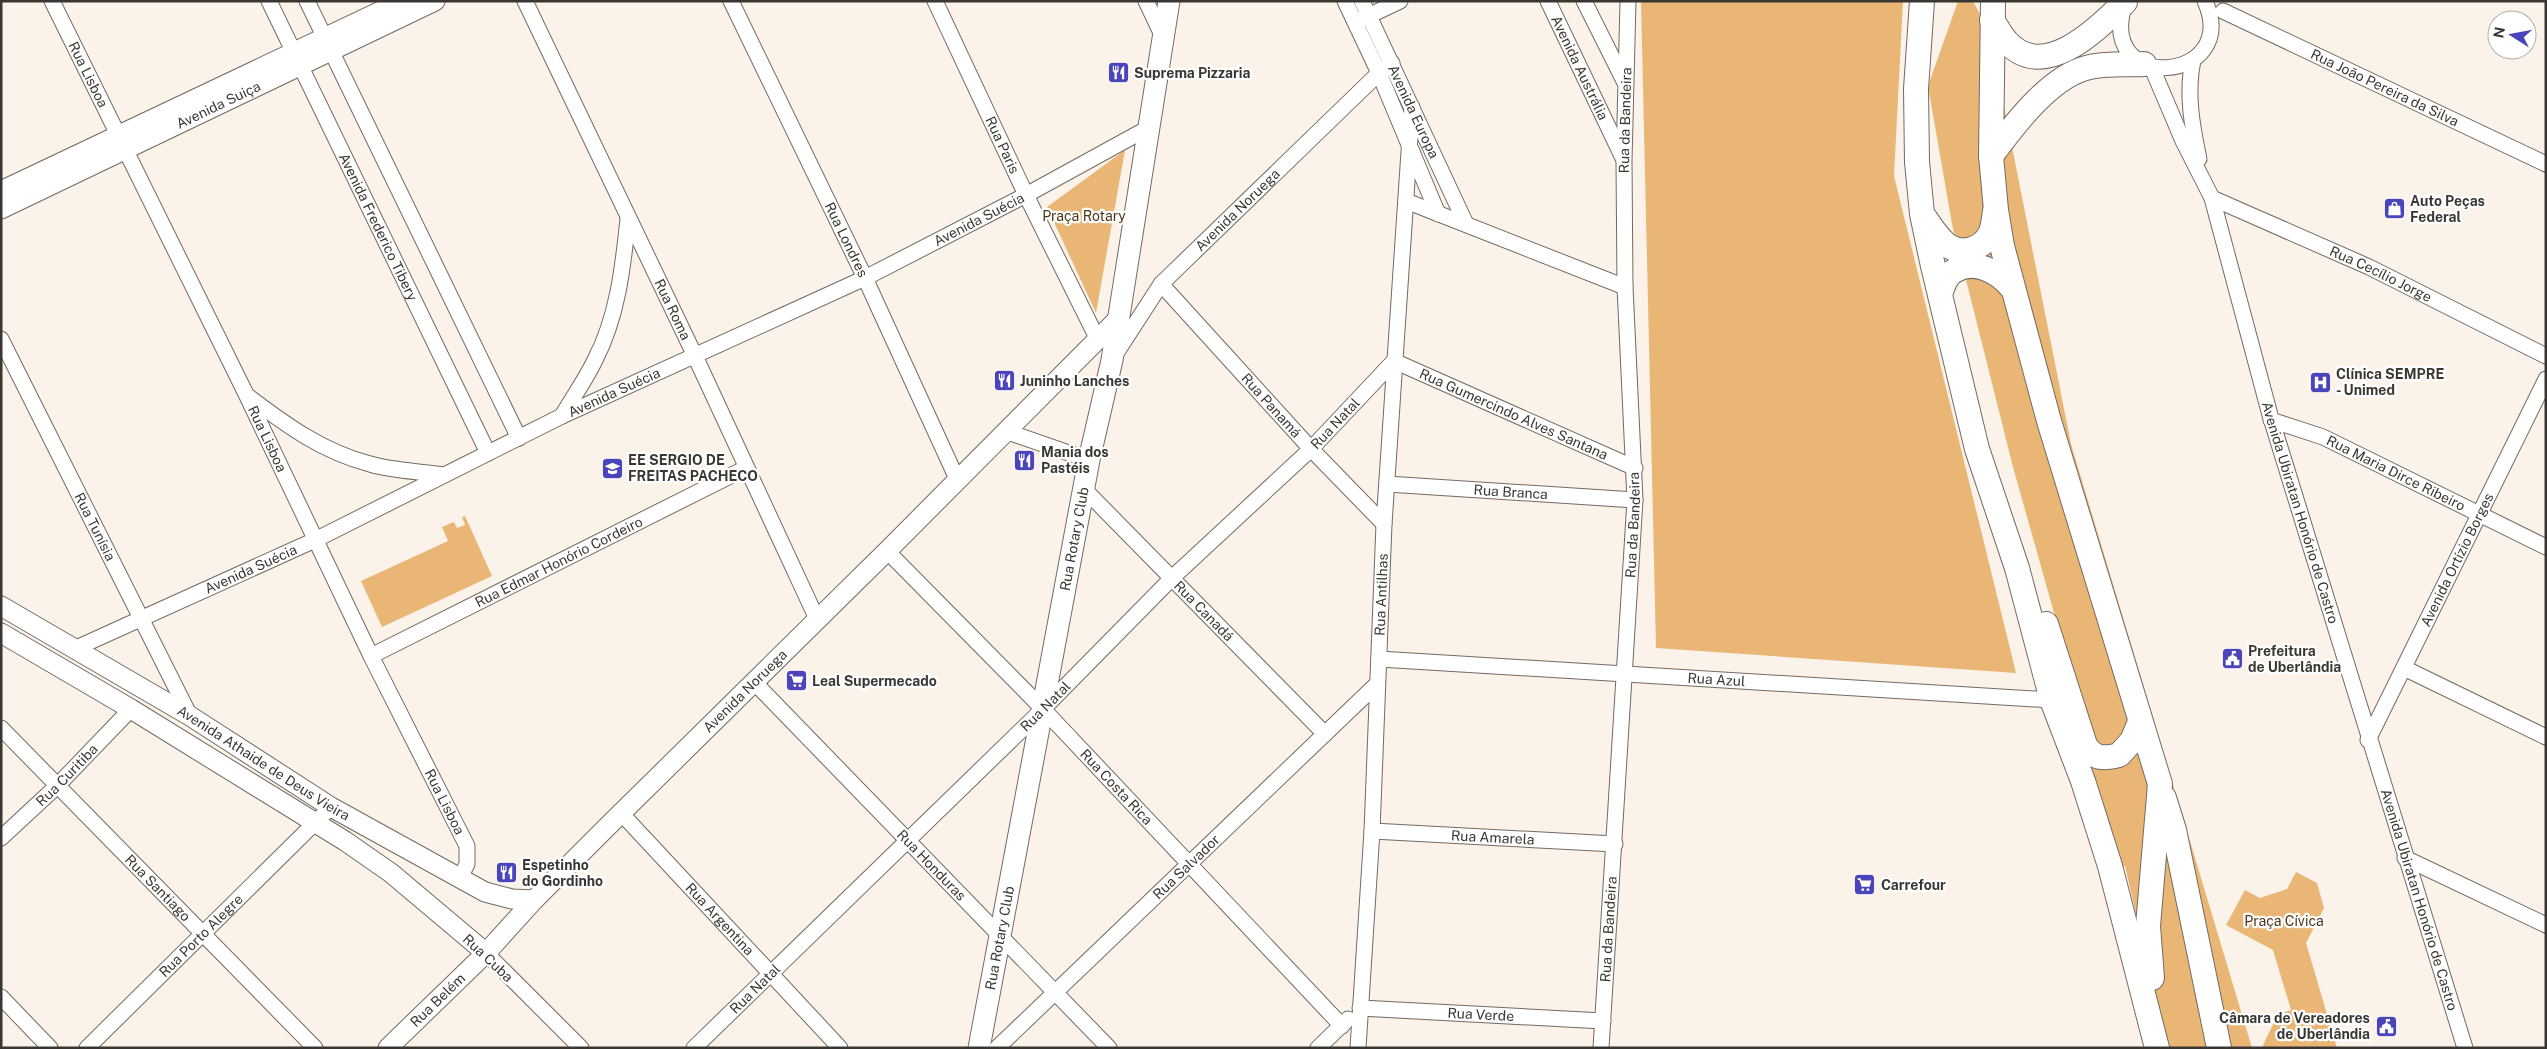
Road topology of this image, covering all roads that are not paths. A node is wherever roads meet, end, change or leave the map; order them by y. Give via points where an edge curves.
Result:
1 (52, 1) edge
2 (269, 1) edge
3 (307, 1) edge
4 (402, 1) edge
5 (435, 1) edge
6 (525, 1) edge
7 (732, 1) edge
8 (934, 1) edge
9 (1146, 1) edge
10 (1169, 1) edge
11 (1345, 1) edge
12 (1362, 1) edge
13 (1400, 1) edge
14 (1548, 1) edge
15 (1584, 1) edge
16 (1628, 1) edge
17 (1922, 1) edge
18 (2125, 2) edge
19 (2216, 6) edge
20 (1992, 11) edge
21 (1362, 19) junction
22 (1164, 36) junction
23 (328, 45) junction
24 (297, 60) junction
25 (2193, 60) junction
26 (1392, 63) junction
27 (2148, 66) junction
28 (1379, 73) junction
29 (1626, 84) junction
30 (1412, 107) junction
31 (1150, 127) junction
32 (122, 143) junction
33 (1410, 144) junction
34 (1992, 156) junction
35 (1624, 161) junction
36 (2546, 164) edge
37 (2203, 178) junction
38 (1, 191) edge
39 (1026, 196) junction
40 (2212, 198) junction
41 (1406, 201) junction
42 (1, 209) edge
43 (1996, 210) junction
44 (1438, 214) junction
45 (1922, 214) junction
46 (628, 219) junction
47 (1466, 224) junction
48 (866, 278) junction
49 (1161, 284) junction
50 (1625, 287) junction
51 (2012, 288) junction
52 (1940, 294) junction
53 (1118, 319) junction
54 (1, 339) edge
55 (1098, 340) junction
56 (694, 356) junction
57 (2546, 356) edge
58 (1112, 360) junction
59 (1394, 361) junction
60 (2546, 379) edge
61 (246, 394) junction
62 (562, 416) junction
63 (2271, 420) junction
64 (1005, 431) junction
65 (519, 438) junction
66 (1311, 449) junction
67 (488, 453) junction
68 (1089, 460) junction
69 (746, 468) junction
70 (1635, 468) junction
71 (443, 475) junction
72 (958, 479) junction
73 (1387, 484) junction
74 (1084, 489) junction
75 (1635, 500) junction
76 (2480, 514) junction
77 (1384, 524) junction
78 (315, 540) junction
79 (2546, 547) edge
80 (887, 552) junction
81 (2017, 568) junction
82 (1173, 577) junction
83 (1, 606) edge
84 (142, 619) junction
85 (817, 620) junction
86 (1, 633) edge
87 (74, 649) junction
88 (371, 656) junction
89 (1379, 659) junction
90 (2404, 668) junction
91 (1623, 674) junction
92 (754, 682) junction
93 (1377, 684) junction
94 (2052, 700) junction
95 (131, 709) junction
96 (1043, 709) junction
97 (190, 716) junction
98 (2140, 722) junction
99 (1, 728) edge
100 (1325, 734) junction
101 (2546, 737) edge
102 (2368, 740) junction
103 (2083, 781) junction
104 (2160, 784) junction
105 (57, 786) junction
106 (331, 808) junction
107 (621, 813) junction
108 (316, 824) junction
109 (1372, 831) junction
110 (1, 838) edge
111 (906, 840) junction
112 (1615, 844) junction
113 (2405, 858) junction
114 (1190, 864) junction
115 (391, 874) joint
116 (460, 878) junction
117 (486, 892) junction
118 (534, 900) junction
119 (2546, 925) edge
120 (506, 930) junction
121 (203, 934) junction
122 (1000, 935) junction
123 (486, 953) junction
124 (770, 972) junction
125 (1055, 992) junction
126 (1, 997) edge
127 (1360, 1008) junction
128 (1603, 1021) junction
129 (1342, 1026) junction
130 (50, 1048) edge
131 (87, 1048) edge
132 (315, 1048) edge
133 (388, 1048) edge
134 (581, 1048) edge
135 (694, 1048) edge
136 (840, 1048) edge
137 (979, 1048) edge
138 (997, 1048) edge
139 (1109, 1048) edge
140 (1318, 1048) edge
141 (1358, 1048) edge
142 (1601, 1048) edge
143 (2144, 1048) edge
144 (2158, 1048) edge
145 (2169, 1048) edge
146 (2219, 1048) edge
147 (2465, 1048) edge

1 - 32 street, Rua Lisboa
2 - 24 street, Avenida Frederico Tibery
3 - 23 street
4 - 23 street, Avenida Suiça
5 - 23 street, Avenida Suiça
6 - 46 street, Rua Roma
7 - 48 street, Rua Londres
8 - 39 street, Rua Paris
9 - 22 street
10 - 22 main road, Rua Rotary Club
11 - 21 street, Avenida Europa
12 - 21 street, Avenida Europa
13 - 21 street
14 - 35 street, Avenida Austrália
15 - 29 street
16 - 29 street, Rua da Bandeira
17 - 45 main road via 1916,89 1917,162
18 - 20 main road via 2074,46 2040,56 2022,53 2008,43
18 - 27 street via 2120,16 2122,37 2132,55
19 - 25 street via 2209,38
19 - 36 street, Rua João Pereira da Silva
20 - 34 main road
21 - 26 street, Avenida Europa
21 - 28 street, Avenida Europa
22 - 31 main road, Rua Rotary Club
23 - 24 street, Avenida Suiça
23 - 65 street
24 - 32 street, Avenida Suiça
24 - 67 street, Avenida Frederico Tibery
25 - 27 street via 2169,69
25 - 37 street, Avenida Ubiratan Honório de Castro via 2189,95 2191,121
26 - 28 street, Avenida Noruega
26 - 30 street, Avenida Europa
27 - 34 main road via 2099,66 2070,75 2032,106
27 - 37 street, Avenida Ubiratan Honório de Castro
28 - 33 street, Avenida Europa
28 - 49 street, Avenida Noruega
29 - 35 street, Rua da Bandeira
30 - 33 street, Rua Antilhas
30 - 47 street, Avenida Europa
31 - 39 street, Avenida Suécia
31 - 53 main road, Rua Rotary Club
32 - 38 street, Avenida Suiça
32 - 42 street, Avenida Suiça
32 - 61 street, Rua Lisboa
33 - 41 street, Rua Antilhas
33 - 44 street, Avenida Europa
34 - 43 main road
35 - 50 street, Rua da Bandeira
37 - 40 street, Avenida Ubiratan Honório de Castro
39 - 48 street, Avenida Suécia
39 - 55 street, Rua Paris
40 - 57 street, Rua Cecílio Jorge via 2369,267
40 - 63 street, Avenida Ubiratan Honório de Castro
41 - 44 street
41 - 59 street, Rua Antilhas
43 - 45 main road via 1990,233 1980,246 1970,250 1948,245
43 - 51 main road
44 - 47 street
45 - 52 main road
46 - 56 street, Rua Roma
46 - 62 street via 613,314 596,358
47 - 50 street
48 - 56 street, Avenida Suécia
48 - 72 street, Rua Londres
49 - 53 street
49 - 58 street, Avenida Noruega
49 - 66 street, Rua Panamá
50 - 70 street, Rua da Bandeira
51 - 52 main road via 2003,277 1988,269 1966,266 1952,271
51 - 98 main road
52 - 81 main road via 1977,449
53 - 55 street, Avenida Noruega
53 - 58 main road, Rua Rotary Club
54 - 84 street, Rua Tunísia
55 - 64 street, Avenida Noruega
56 - 62 street, Avenida Suécia
56 - 69 street, Rua Roma
58 - 68 main road, Rua Rotary Club
59 - 66 street, Rua Natal
59 - 70 street, Rua Gumercindo Alves Santana
59 - 73 street, Rua Antilhas
60 - 76 street, Avenida Ortízio Borges
61 - 71 street via 293,431 334,452 370,465
61 - 78 street, Rua Lisboa
62 - 65 street, Avenida Suécia
63 - 76 street, Rua Maria Dirce Ribeiro via 2323,438
63 - 102 street, Avenida Ubiratan Honório de Castro
64 - 68 street
64 - 72 street, Avenida Noruega
65 - 67 street, Avenida Suécia
66 - 77 street, Rua Panamá
66 - 82 street, Rua Natal
67 - 71 street, Avenida Suécia
68 - 74 main road, Rua Rotary Club
69 - 85 street, Rua Roma
69 - 88 street, Rua Edmar Honório Cordeiro
70 - 75 street, Rua da Bandeira
71 - 78 street, Avenida Suécia
72 - 80 street, Avenida Noruega
73 - 75 street, Rua Branca
73 - 77 street, Rua Antilhas
74 - 82 street, Rua Canadá
74 - 96 main road, Rua Rotary Club
75 - 91 street, Rua da Bandeira
76 - 79 street, Rua Maria Dirce Ribeiro
76 - 90 street, Avenida Ortízio Borges
77 - 89 street, Rua Antilhas
78 - 84 street, Avenida Suécia
78 - 88 street, Rua Lisboa
80 - 85 street, Avenida Noruega
80 - 96 street, Rua Costa Rica
81 - 94 main road
81 - 98 main road via 2040,605 2090,753 2098,758 2118,755 2132,741
82 - 96 street, Rua Natal
82 - 100 street, Rua Canadá
83 - 87 street, Avenida Athaide de Deus Vieira
84 - 87 street, Avenida Suécia
84 - 97 street, Rua Tunísia
85 - 92 street, Avenida Noruega
86 - 95 street, Avenida Athaide de Deus Vieira
87 - 97 street, Avenida Athaide de Deus Vieira
88 - 116 street, Rua Lisboa via 467,846 467,864
89 - 91 street, Rua Azul
89 - 93 street, Rua Antilhas
90 - 101 street
90 - 102 street, Avenida Ortízio Borges
91 - 94 street, Rua Azul
91 - 112 street, Rua da Bandeira
92 - 107 street, Avenida Noruega
92 - 111 street, Rua Honduras
93 - 100 street, Rua Salvador
93 - 109 street, Rua Antilhas
94 - 103 main road
95 - 105 street, Rua Curitiba
95 - 108 street, Avenida Athaide de Deus Vieira
96 - 111 street, Rua Natal
96 - 114 street, Rua Costa Rica
96 - 122 main road, Rua Rotary Club
97 - 106 street, Avenida Athaide de Deus Vieira
98 - 104 main road
99 - 105 street, Rua Santiago
100 - 114 street, Rua Salvador
102 - 113 street, Avenida Ubiratan Honório de Castro
103 - 143 main road via 2106,902
103 - 144 main road
104 - 145 main road via 2148,950
104 - 146 main road via 2174,830
105 - 110 street, Rua Curitiba
105 - 121 street, Rua Santiago
106 - 108 street, Rua Porto Alegre
106 - 116 street, Avenida Athaide de Deus Vieira
107 - 118 street, Avenida Noruega
107 - 124 street, Rua Argentina
108 - 115 street, Avenida Athaide de Deus Vieira
108 - 121 street, Rua Porto Alegre
109 - 112 street, Rua Amarela
109 - 127 street, Rua Antilhas
111 - 122 street, Rua Honduras
111 - 124 street, Rua Natal
112 - 128 street, Rua da Bandeira
113 - 119 street
113 - 147 street, Avenida Ubiratan Honório de Castro
114 - 125 street, Rua Salvador
114 - 129 street, Rua Costa Rica
115 - 123 street, Rua Cuba
116 - 117 street, Avenida Athaide de Deus Vieira
117 - 118 street, Avenida Athaide de Deus Vieira via 512,899
117 - 120 street via 501,910
118 - 120 street, Avenida Noruega
120 - 123 street, Avenida Noruega
121 - 131 street, Rua Porto Alegre
121 - 132 street, Rua Santiago
122 - 125 street, Rua Honduras
122 - 137 main road, Rua Rotary Club
123 - 133 street, Rua Belém
123 - 134 street, Rua Cuba
124 - 135 street, Rua Natal
124 - 136 street, Rua Argentina
125 - 138 street, Rua Salvador
125 - 139 street, Rua Honduras
126 - 130 street
127 - 128 street, Rua Verde
127 - 129 street
127 - 141 street, Rua Antilhas
128 - 142 street, Rua da Bandeira
129 - 140 street

